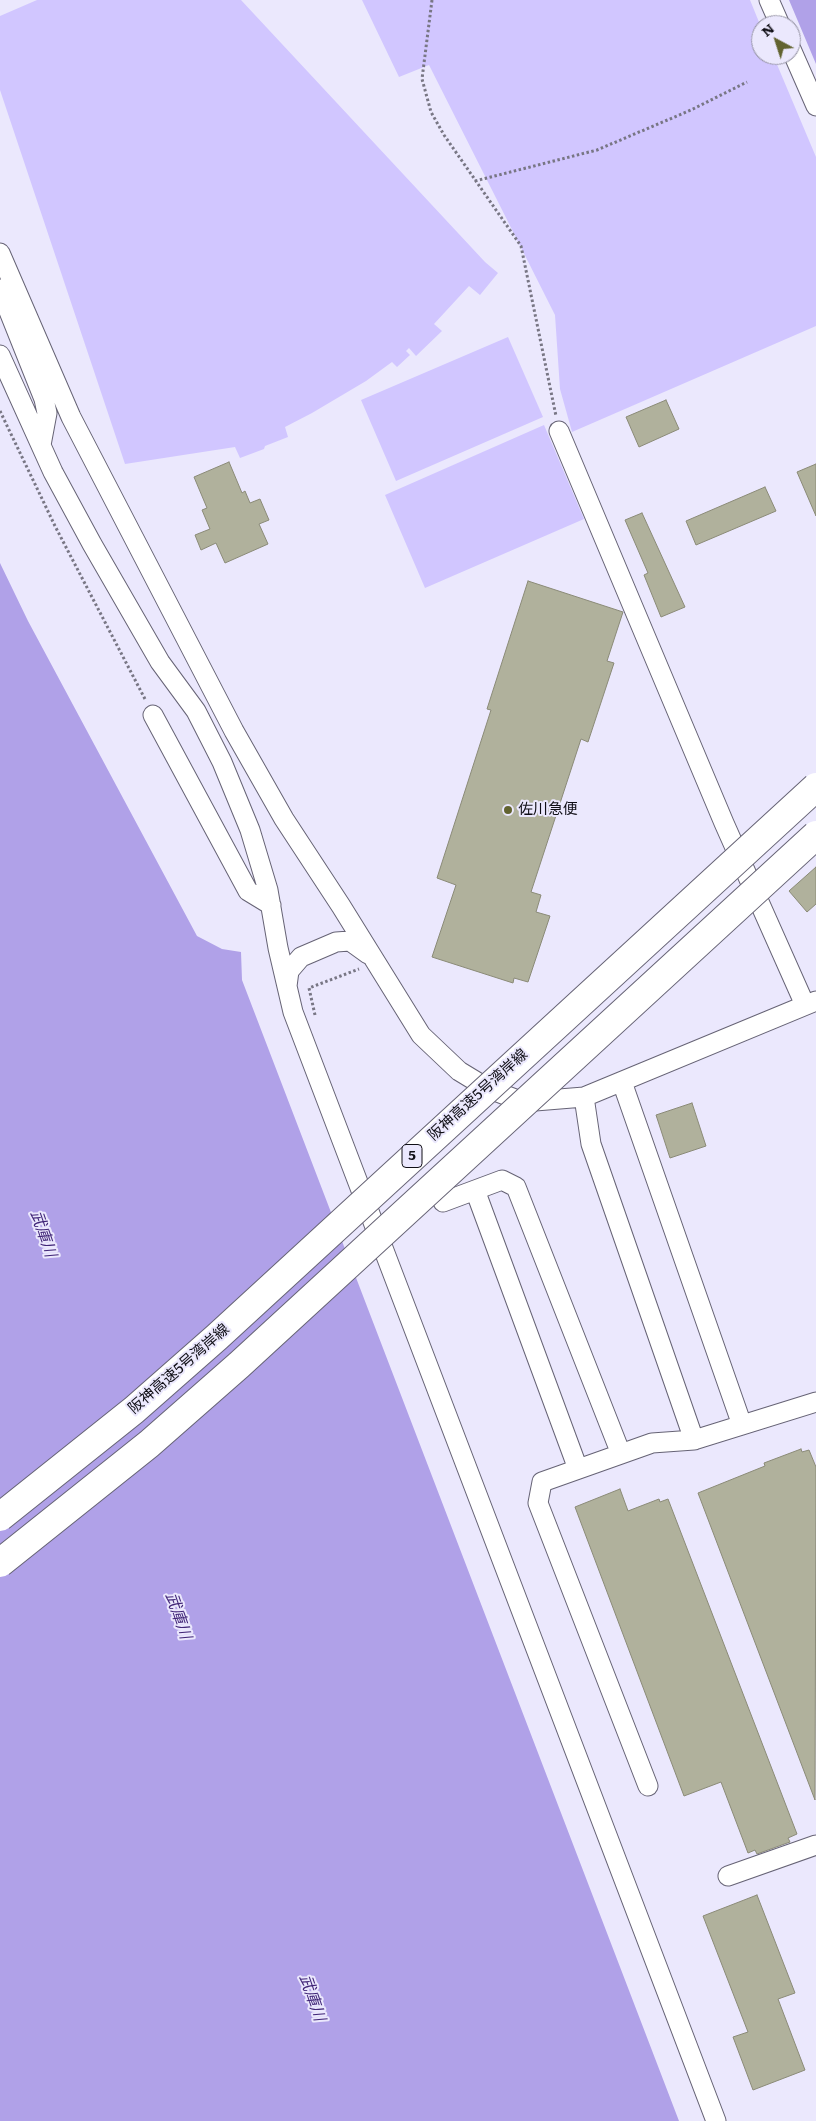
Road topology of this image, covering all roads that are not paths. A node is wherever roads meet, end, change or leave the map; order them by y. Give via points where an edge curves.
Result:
1 (769, 0) edge
2 (776, 15) edge
3 (798, 65) edge
4 (816, 106) edge
5 (0, 253) edge
6 (0, 289) edge
7 (0, 355) edge
8 (559, 431) road end
9 (41, 445) junction
10 (153, 715) road end
11 (816, 787) edge
12 (816, 835) edge
13 (271, 905) junction
14 (370, 956) junction
15 (287, 990) junction
16 (811, 1003) edge
17 (622, 1082) junction
18 (584, 1097) junction
19 (475, 1190) junction
20 (443, 1202) dead end
21 (816, 1402) edge
22 (742, 1425) junction
23 (694, 1440) junction
24 (621, 1454) junction
25 (578, 1469) junction
26 (0, 1517) edge
27 (0, 1563) edge
28 (648, 1786) dead end
29 (816, 1845) edge
30 (728, 1876) dead end
31 (716, 2121) edge

1 - 2 street
3 - 4 street
5 - 14 street via 71,417 163,599 284,820
6 - 9 street via 44,399 47,413
7 - 9 street
8 - 16 street via 724,823
9 - 13 street via 106,569 160,662 196,712 222,762 250,830
10 - 13 street via 248,891
11 - 26 highway, 阪神高速5号湾岸線 / 5, bridge via 217,1337 134,1410
12 - 27 highway, 5, bridge via 239,1365 149,1444
13 - 15 street
14 - 15 street via 350,941 336,942 301,956 289,971
14 - 18 street via 420,1035 459,1071 487,1088 523,1102
15 - 31 street
16 - 17 street
17 - 18 street
17 - 22 street
18 - 23 street via 591,1144
19 - 20 street
19 - 24 street via 502,1180 516,1187
19 - 25 street
21 - 22 street
22 - 23 street
23 - 24 street via 652,1443
24 - 25 street
25 - 28 street via 542,1482 538,1503
29 - 30 street

